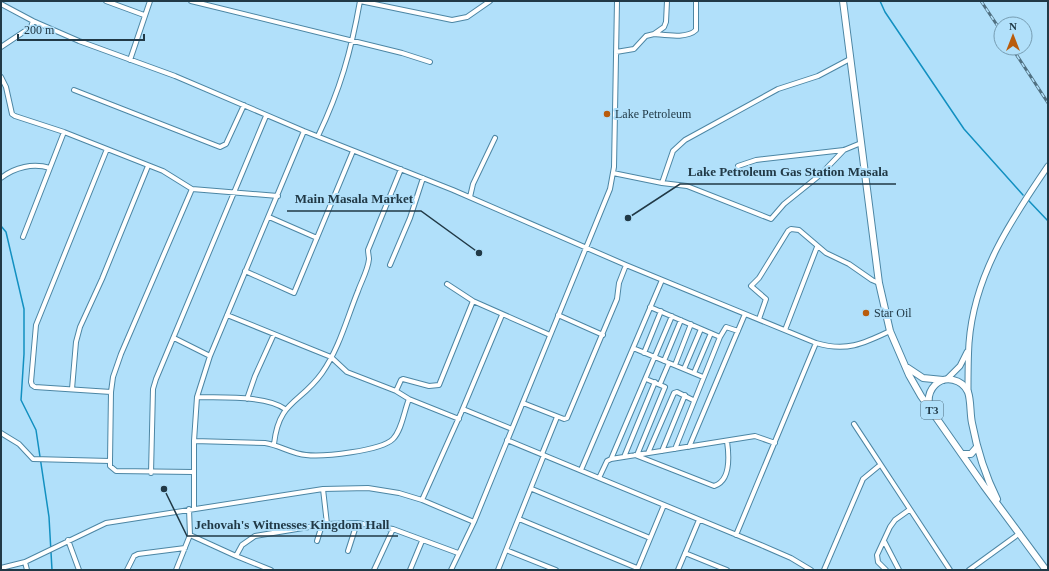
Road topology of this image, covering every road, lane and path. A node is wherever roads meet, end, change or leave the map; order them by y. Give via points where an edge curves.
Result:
1 (106, 1) edge
2 (150, 1) edge
3 (191, 1) edge
4 (360, 1) edge
5 (490, 1) edge
6 (617, 1) edge
7 (667, 1) edge
8 (696, 1) edge
9 (843, 1) edge
10 (1, 4) edge
11 (144, 15) junction
12 (33, 21) junction
13 (654, 34) junction
14 (353, 42) junction
15 (1, 47) edge
16 (616, 52) junction
17 (850, 58) junction
18 (130, 60) junction
19 (430, 62) dead end
20 (1, 77) edge
21 (74, 90) dead end
22 (244, 106) junction
23 (266, 116) junction
24 (304, 131) junction
25 (64, 132) junction
26 (318, 136) junction
27 (495, 138) dead end
28 (861, 143) junction
29 (107, 149) junction
30 (844, 150) junction
31 (353, 151) junction
32 (148, 166) junction
33 (738, 166) dead end
34 (1048, 166) edge
35 (50, 168) junction
36 (401, 169) junction
37 (613, 173) junction
38 (1, 178) edge
39 (423, 178) junction
40 (662, 183) junction
41 (192, 189) junction
42 (233, 194) junction
43 (278, 196) junction
44 (470, 197) junction
45 (269, 217) junction
46 (23, 237) dead end
47 (317, 238) junction
48 (817, 247) junction
49 (586, 248) junction
50 (390, 265) dead end
51 (626, 265) junction
52 (245, 271) junction
53 (662, 280) junction
54 (879, 283) junction
55 (447, 284) dead end
56 (474, 301) junction
57 (650, 307) junction
58 (661, 311) junction
59 (745, 314) junction
60 (227, 315) junction
61 (502, 315) junction
62 (558, 315) junction
63 (672, 316) junction
64 (758, 319) junction
65 (681, 320) junction
66 (691, 324) junction
67 (701, 329) junction
68 (785, 330) junction
69 (738, 331) junction
70 (890, 331) junction
71 (711, 333) junction
72 (274, 334) junction
73 (550, 335) junction
74 (603, 335) junction
75 (720, 337) junction
76 (174, 338) junction
77 (816, 343) junction
78 (969, 343) junction
79 (633, 348) junction
80 (644, 353) junction
81 (210, 356) junction
82 (331, 357) junction
83 (655, 357) junction
84 (664, 361) junction
85 (669, 363) junction
86 (904, 364) junction
87 (675, 365) junction
88 (684, 369) junction
89 (694, 373) junction
90 (703, 377) junction
91 (646, 379) junction
92 (945, 379) junction
93 (655, 382) junction
94 (660, 384) junction
95 (72, 389) junction
96 (396, 391) junction
97 (112, 392) junction
98 (968, 393) junction
99 (685, 395) junction
100 (196, 397) junction
101 (248, 399) junction
102 (409, 399) junction
103 (693, 400) junction
104 (523, 403) junction
105 (929, 405) junction
106 (285, 409) junction
107 (463, 409) junction
108 (557, 417) junction
109 (459, 419) junction
110 (854, 424) dead end
111 (512, 429) junction
112 (1, 433) edge
113 (507, 440) junction
114 (194, 441) junction
115 (727, 441) junction
116 (774, 443) junction
117 (274, 444) junction
118 (689, 447) junction
119 (977, 447) junction
120 (675, 449) junction
121 (662, 451) junction
122 (648, 453) junction
123 (962, 454) junction
124 (543, 455) junction
125 (636, 455) junction
126 (624, 457) junction
127 (611, 459) junction
128 (110, 461) junction
129 (880, 465) junction
130 (581, 470) junction
131 (152, 472) junction
132 (193, 472) junction
133 (599, 478) junction
134 (324, 489) junction
135 (532, 489) junction
136 (422, 500) junction
137 (664, 505) junction
138 (194, 508) junction
139 (189, 509) junction
140 (909, 510) junction
141 (1003, 511) junction
142 (519, 519) junction
143 (699, 520) junction
144 (474, 522) junction
145 (357, 523) junction
146 (324, 524) junction
147 (393, 529) junction
148 (1020, 533) junction
149 (190, 535) junction
150 (736, 535) junction
151 (650, 538) junction
152 (68, 540) junction
153 (316, 541) dead end
154 (422, 541) junction
155 (884, 541) junction
156 (185, 548) junction
157 (506, 550) junction
158 (348, 551) dead end
159 (458, 553) junction
160 (685, 553) junction
161 (236, 556) junction
162 (24, 562) junction
163 (1, 568) edge
164 (637, 569) edge
165 (27, 570) edge
166 (79, 570) edge
167 (128, 570) edge
168 (176, 570) edge
169 (269, 570) edge
170 (374, 570) edge
171 (410, 570) edge
172 (451, 570) edge
173 (498, 570) edge
174 (556, 570) edge
175 (678, 570) edge
176 (727, 570) edge
177 (811, 570) edge
178 (824, 570) edge
179 (886, 570) edge
180 (899, 570) edge
181 (950, 570) edge
182 (969, 570) edge
183 (1046, 570) edge

1 - 11 street
2 - 11 street
3 - 14 street
4 - 5 street via 452,20 467,17
4 - 14 street
6 - 16 street
7 - 13 street via 666,22 664,27
8 - 13 street via 694,32 678,35
9 - 17 highway, T3
10 - 12 street
11 - 18 street
12 - 15 street via 27,30
12 - 18 street
13 - 16 street via 646,36 634,49
14 - 19 street
14 - 26 street via 340,86
16 - 37 street
17 - 28 highway, T3
17 - 40 street via 818,76 778,89 685,140 673,151
18 - 22 street via 175,76
20 - 25 street via 12,114
21 - 22 street via 220,147 226,144
22 - 23 street
23 - 24 street
23 - 42 street
24 - 26 street
24 - 43 street
25 - 29 street
25 - 35 street
26 - 31 street
27 - 44 street via 475,180
28 - 30 street
28 - 54 highway, T3
29 - 32 street
29 - 95 street via 36,325 32,385
30 - 33 street via 756,160
30 - 40 street via 771,219 687,186
31 - 36 street
31 - 47 street
32 - 41 street via 163,171
32 - 95 street via 80,327 76,342
34 - 78 main road via 1014,216 990,262 980,286
35 - 38 street via 34,165
35 - 46 street
36 - 39 street
36 - 82 street via 368,250 369,260 364,275
37 - 40 street
37 - 49 street via 610,189
39 - 44 street
39 - 50 street via 410,218
41 - 42 street
41 - 97 street via 121,354 113,377
42 - 43 street
42 - 76 street
43 - 45 street
44 - 49 street
45 - 47 street
45 - 52 street
47 - 52 street via 294,293
48 - 54 street
48 - 64 street via 799,230 788,231 759,278 751,286 766,299
48 - 68 street
49 - 51 street
49 - 62 street
51 - 53 street
51 - 74 street via 619,283 617,299
52 - 60 street
53 - 57 street
53 - 59 street
54 - 70 highway, T3
55 - 56 street
56 - 61 street
56 - 96 street via 439,385 430,386 403,379
57 - 58 street
57 - 79 street
58 - 63 street
58 - 80 street
59 - 64 street
59 - 69 street
60 - 72 street
60 - 81 street
61 - 73 street
61 - 107 street
62 - 73 street
62 - 74 street
63 - 65 street
63 - 83 street
64 - 68 street
65 - 66 street
65 - 84 street
66 - 67 street
66 - 87 street
67 - 71 street
67 - 88 street
68 - 77 street
69 - 75 street via 726,327
69 - 118 street
70 - 77 street via 846,348
70 - 86 highway, T3
71 - 75 street
71 - 89 street
72 - 82 street
72 - 101 street via 255,376
73 - 104 street
74 - 108 street via 569,416 566,419
75 - 90 street
76 - 81 street
76 - 131 street via 153,389
77 - 116 street
78 - 92 main road via 962,362
78 - 98 main road
79 - 80 street
79 - 130 street
80 - 83 street
81 - 100 street
82 - 96 street via 347,372
82 - 106 street via 313,384
83 - 84 street
83 - 91 street
84 - 85 street
85 - 87 street
85 - 94 street
86 - 92 highway, T3 via 918,376
86 - 105 highway, T3
87 - 88 street
88 - 89 street
89 - 90 street
90 - 103 street
91 - 93 street
91 - 127 street
92 - 98 highway, T3 via 959,382
92 - 105 highway, T3 via 933,388
93 - 94 street
93 - 126 street
94 - 125 street via 665,388
95 - 97 street
96 - 102 street
97 - 128 street
98 - 119 highway, T3
99 - 103 street
99 - 121 street
99 - 122 street via 674,392
100 - 101 street
100 - 114 street
101 - 106 street via 276,403
102 - 109 street
102 - 117 street via 397,433 393,439 382,445 340,453 306,455
103 - 120 street
104 - 108 street
104 - 111 street
105 - 123 highway, T3
106 - 117 street via 276,427
107 - 109 street
107 - 111 street
108 - 124 street
109 - 136 street
110 - 129 street
111 - 113 street
112 - 128 street via 26,450 30,458
113 - 124 street
113 - 144 street
114 - 117 street
114 - 132 street
115 - 116 street via 755,436
115 - 118 street
115 - 125 street via 728,465 723,479 714,486
116 - 150 street
118 - 120 street
119 - 123 highway via 971,454
119 - 141 highway, T3 via 988,480
120 - 121 street
121 - 122 street
122 - 125 street
123 - 141 highway, T3
124 - 130 street
124 - 135 street
125 - 126 street
126 - 127 street
127 - 133 street via 607,460
128 - 131 street via 110,466 116,471
129 - 140 street
129 - 178 street via 863,479
130 - 133 street
131 - 132 street
132 - 138 street
133 - 137 street
134 - 136 street via 368,488
134 - 138 street
134 - 146 street
135 - 142 street
135 - 151 street
136 - 144 street
137 - 143 street
137 - 151 street
138 - 139 street
139 - 149 street
139 - 152 street via 106,523
140 - 155 street via 895,520
140 - 181 street
141 - 148 highway, T3
142 - 157 street
142 - 164 street
143 - 150 street
143 - 160 street
144 - 159 street
145 - 146 street
145 - 147 street
145 - 158 street
146 - 153 street
146 - 161 street via 255,536 242,545
147 - 154 street
147 - 170 street
148 - 182 street
148 - 183 highway, T3
149 - 156 street
149 - 161 street
150 - 177 street via 791,558
151 - 164 street
152 - 162 street
152 - 166 street
154 - 159 street
154 - 171 street
155 - 179 street via 877,558
155 - 180 street
156 - 167 street via 138,554 134,556
156 - 168 street
157 - 173 street
157 - 174 street
159 - 172 street
160 - 175 street
160 - 176 street
161 - 169 street
162 - 163 street
162 - 165 street

